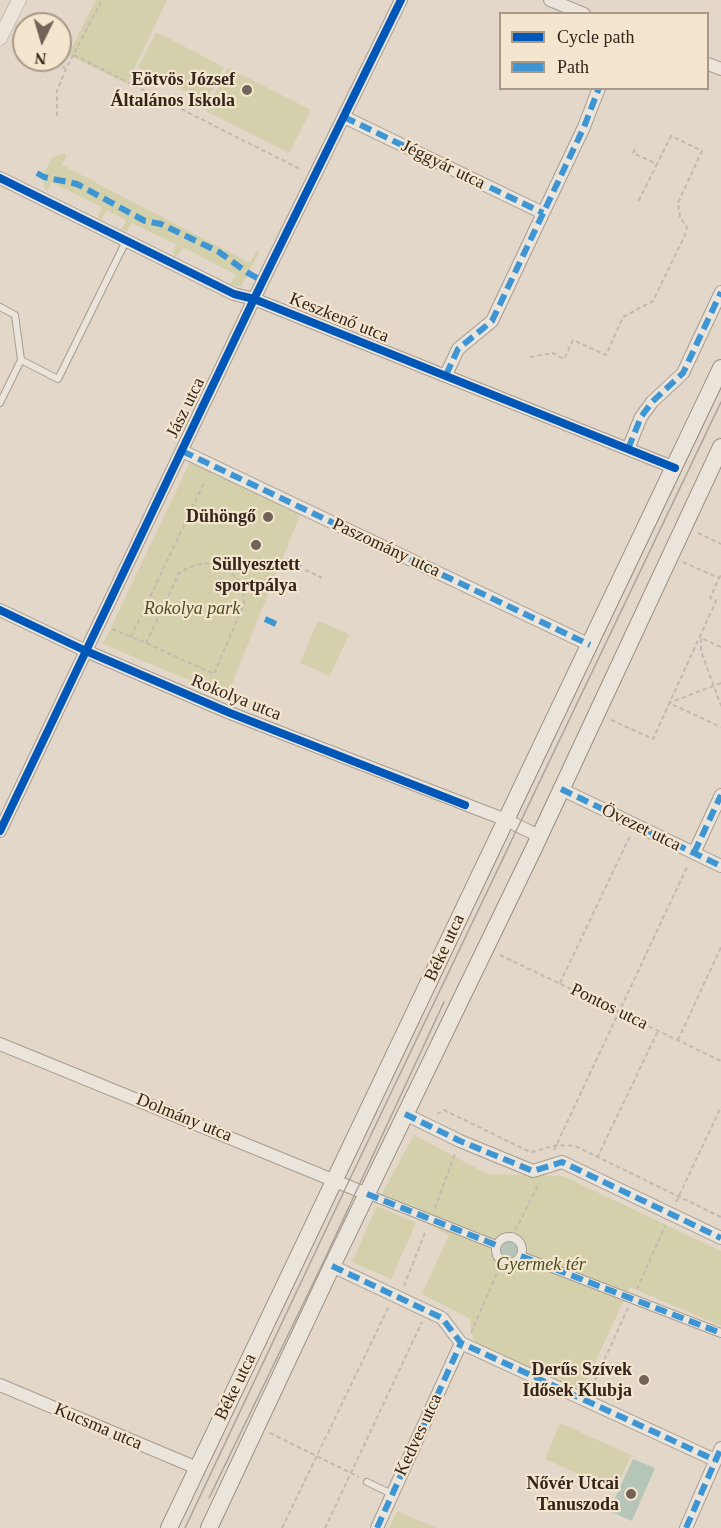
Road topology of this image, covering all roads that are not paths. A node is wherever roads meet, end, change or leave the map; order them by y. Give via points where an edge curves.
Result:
1 (19, 0) edge
2 (400, 0) edge
3 (550, 0) edge
4 (579, 12) edge
5 (0, 38) edge
6 (598, 90) edge
7 (344, 117) junction
8 (0, 178) edge
9 (543, 213) junction
10 (126, 240) junction
11 (721, 292) edge
12 (254, 299) junction
13 (0, 307) edge
14 (21, 360) junction
15 (721, 368) edge
16 (446, 375) junction
17 (0, 403) edge
18 (721, 447) edge
19 (628, 449) junction
20 (182, 451) junction
21 (675, 468) junction
22 (0, 610) edge
23 (590, 645) junction
24 (86, 651) junction
25 (561, 789) junction
26 (721, 795) edge
27 (506, 820) junction
28 (0, 831) edge
29 (539, 836) junction
30 (694, 853) junction
31 (721, 866) edge
32 (0, 1044) edge
33 (405, 1114) junction
34 (335, 1180) junction
35 (367, 1194) junction
36 (721, 1238) edge
37 (496, 1245) junction
38 (520, 1256) junction
39 (332, 1266) junction
40 (721, 1333) edge
41 (464, 1344) junction
42 (0, 1385) edge
43 (721, 1448) edge
44 (715, 1460) junction
45 (197, 1468) junction
46 (367, 1482) road end
47 (392, 1494) junction
48 (169, 1528) edge
49 (209, 1528) edge
50 (377, 1528) edge
51 (686, 1528) edge

1 - 5 street
2 - 7 street, Jász utca
3 - 4 street
6 - 9 street
7 - 9 street, Jéggyár utca
7 - 12 street, Jász utca
8 - 10 street, Keszkenő utca
9 - 16 street via 492,321 458,349
10 - 12 street, Keszkenő utca via 234,294
10 - 14 lane via 58,379
11 - 19 street via 683,373 641,417
12 - 16 street, Keszkenő utca
12 - 20 street, Jász utca
13 - 14 lane via 15,315
14 - 17 lane
15 - 21 main road, Béke utca
16 - 19 street, Keszkenő utca
18 - 25 main road, Béke utca
19 - 21 street, Keszkenő utca
20 - 23 street, Paszomány utca
20 - 24 street, Jász utca
21 - 23 main road, Béke utca
22 - 24 street, Rokolya utca
23 - 27 main road, Béke utca
24 - 27 street, Rokolya utca
24 - 28 street, Jász utca
25 - 29 main road, Béke utca
25 - 30 street, Övezet utca
26 - 30 street
27 - 29 street, Rokolya utca
27 - 34 main road, Béke utca
29 - 33 main road, Béke utca
30 - 31 street, Övezet utca
32 - 34 street, Dolmány utca
33 - 35 main road, Béke utca
33 - 36 street via 533,1171 562,1162
34 - 35 street, Dolmány utca
34 - 45 main road, Béke utca
35 - 37 street
35 - 39 main road, Béke utca
37 - 38 street via 495,1253 502,1261 510,1263
37 - 38 street via 502,1238 512,1237 521,1244
38 - 40 street
39 - 41 street via 442,1318
39 - 49 main road, Béke utca
41 - 44 street
41 - 47 street, Kedves utca
42 - 45 street, Kucsma utca
43 - 44 street
44 - 51 street
45 - 48 main road, Béke utca
46 - 47 lane
47 - 50 street, Kedves utca

